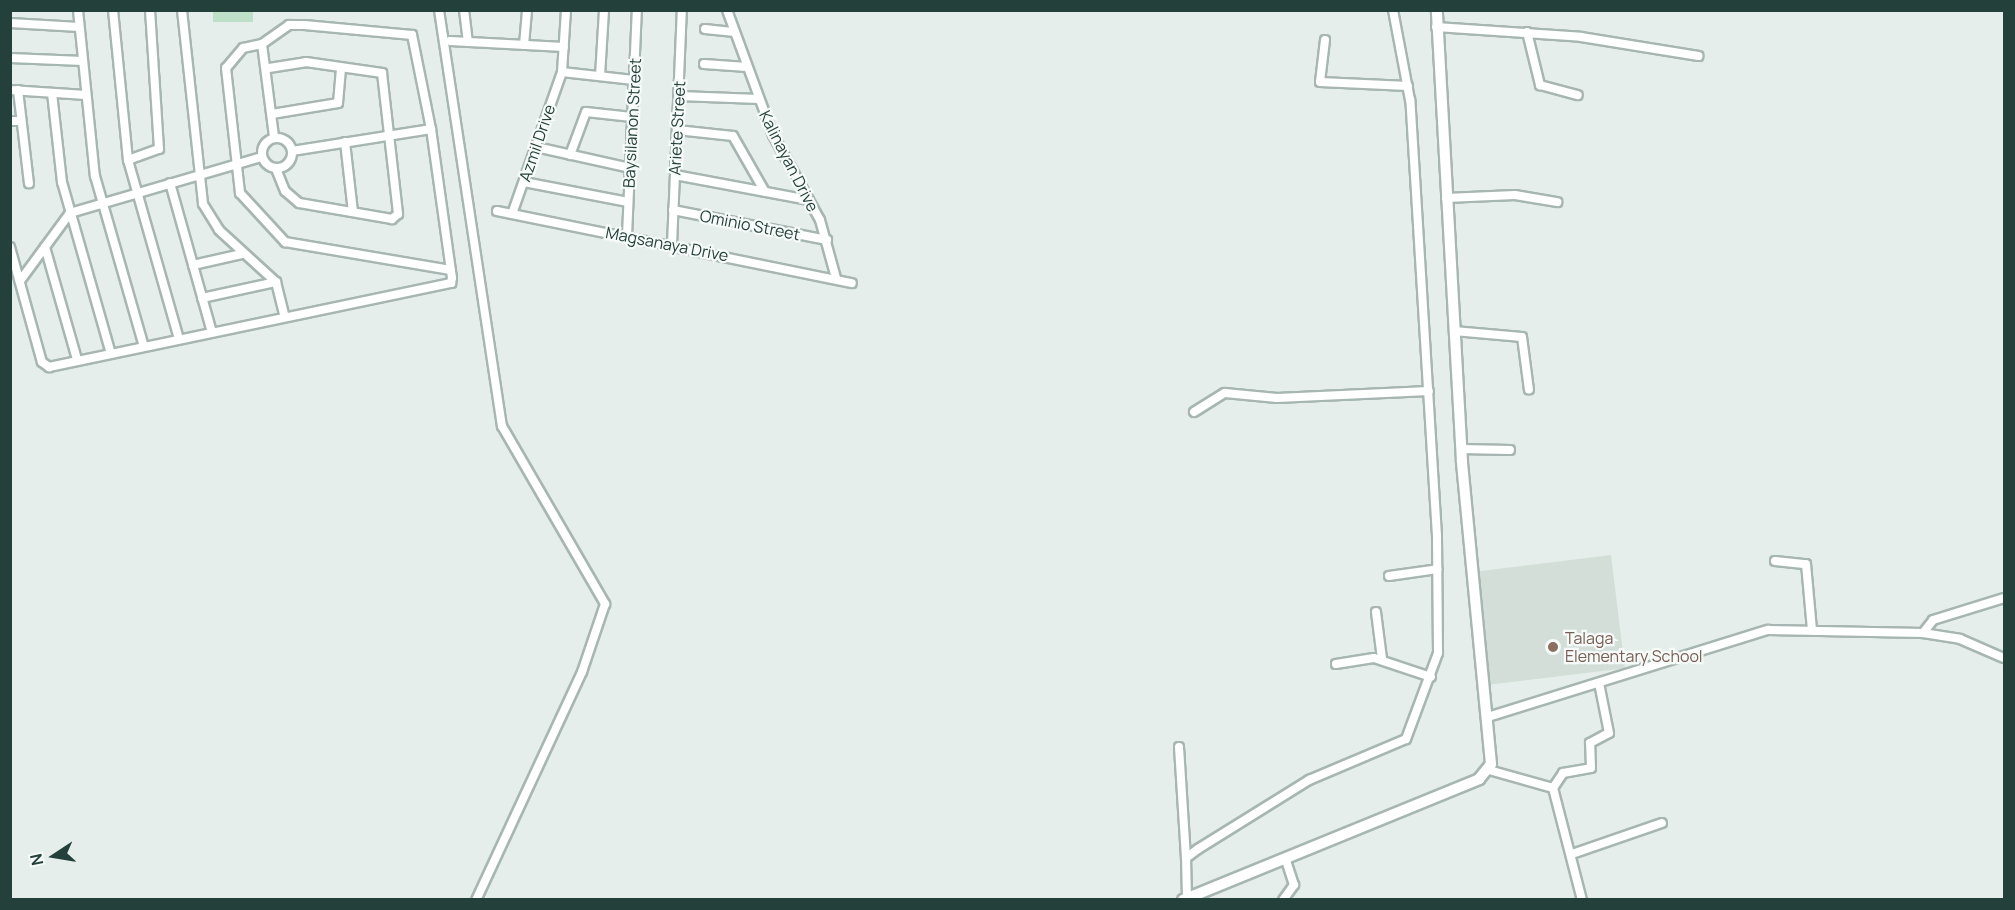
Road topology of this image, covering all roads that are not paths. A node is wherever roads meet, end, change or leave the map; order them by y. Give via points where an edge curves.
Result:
1 (78, 10) edge
2 (113, 10) edge
3 (150, 10) edge
4 (182, 10) edge
5 (439, 10) edge
6 (464, 10) edge
7 (527, 10) edge
8 (566, 10) edge
9 (604, 10) edge
10 (637, 10) edge
11 (682, 10) edge
12 (727, 10) edge
13 (1392, 10) edge
14 (1437, 10) edge
15 (10, 23) edge
16 (79, 27) junction
17 (1436, 27) junction
18 (705, 29) dead end
19 (735, 32) junction
20 (1527, 32) junction
21 (1325, 40) dead end
22 (450, 41) dead end
23 (468, 42) junction
24 (262, 44) junction
25 (524, 45) junction
26 (564, 47) junction
27 (1698, 56) dead end
28 (10, 58) edge
29 (82, 62) junction
30 (704, 64) dead end
31 (341, 67) junction
32 (747, 67) junction
33 (268, 68) junction
34 (562, 72) junction
35 (600, 76) junction
36 (634, 80) junction
37 (1408, 86) junction
38 (14, 90) edge
39 (52, 93) junction
40 (86, 95) junction
41 (1578, 95) dead end
42 (679, 96) junction
43 (759, 99) junction
44 (272, 114) junction
45 (632, 117) junction
46 (10, 121) edge
47 (21, 121) junction
48 (430, 129) junction
49 (677, 130) junction
50 (390, 135) junction
51 (274, 137) junction
52 (345, 142) junction
53 (536, 147) junction
54 (292, 151) junction
55 (570, 155) junction
56 (261, 157) junction
57 (128, 160) junction
58 (235, 165) junction
59 (630, 168) junction
60 (276, 169) junction
61 (198, 175) junction
62 (675, 175) junction
63 (524, 182) junction
64 (29, 183) dead end
65 (170, 183) junction
66 (135, 192) junction
67 (765, 192) junction
68 (1446, 198) junction
69 (809, 201) junction
70 (102, 202) junction
71 (628, 202) junction
72 (1557, 202) dead end
73 (673, 210) junction
74 (497, 211) dead end
75 (353, 212) junction
76 (70, 213) junction
77 (512, 214) junction
78 (627, 236) junction
79 (827, 240) junction
80 (672, 245) junction
81 (10, 247) edge
82 (45, 247) junction
83 (242, 254) junction
84 (193, 265) junction
85 (451, 270) junction
86 (836, 278) junction
87 (20, 281) junction
88 (276, 282) junction
89 (852, 283) dead end
90 (202, 298) junction
91 (284, 315) junction
92 (211, 329) junction
93 (1454, 331) junction
94 (178, 336) junction
95 (143, 343) junction
96 (110, 351) junction
97 (77, 359) junction
98 (1529, 390) dead end
99 (1429, 391) junction
100 (1194, 412) dead end
101 (1461, 449) junction
102 (1510, 450) dead end
103 (1775, 561) dead end
104 (1438, 569) junction
105 (1389, 576) dead end
106 (2004, 598) edge
107 (1376, 612) dead end
108 (1812, 630) junction
109 (1923, 633) junction
110 (2004, 658) edge
111 (1382, 659) junction
112 (1336, 664) dead end
113 (1431, 677) junction
114 (1599, 683) junction
115 (1488, 717) junction
116 (1179, 747) dead end
117 (1489, 770) junction
118 (1553, 788) junction
119 (1662, 822) dead end
120 (1572, 854) junction
121 (1186, 858) junction
122 (1285, 858) junction
123 (1190, 898) edge
124 (476, 900) edge
125 (1282, 900) edge
126 (1582, 900) edge

1 - 16 street
2 - 57 street
3 - 57 street via 159,149
4 - 61 street
5 - 124 street via 502,426 605,604 582,672
6 - 23 street
7 - 25 street
8 - 26 street, Azmil Drive
9 - 35 street
10 - 36 street, Baysilanon Street
11 - 42 street, Ariete Street
12 - 19 street, Kalinayan Drive
13 - 37 street
14 - 17 street
15 - 16 street
16 - 29 street
17 - 20 street
17 - 68 street
18 - 19 street
19 - 32 street, Kalinayan Drive
20 - 27 street
20 - 41 street via 1540,85
21 - 37 street via 1320,82
22 - 23 street
23 - 25 street
24 - 33 street
24 - 48 street via 289,26 408,31
24 - 58 street via 243,48 226,68
25 - 26 street
26 - 34 street, Azmil Drive
28 - 29 street
29 - 40 street
30 - 32 street
31 - 33 street via 306,62
31 - 44 street via 338,103
31 - 50 street via 382,73
32 - 43 street, Kalinayan Drive
33 - 44 street
34 - 35 street
34 - 53 street, Azmil Drive
35 - 36 street
36 - 45 street, Baysilanon Street
37 - 99 street
38 - 39 street
38 - 47 street
39 - 40 street
39 - 76 street
40 - 70 street
42 - 43 street
42 - 49 street, Ariete Street
43 - 69 street, Kalinayan Drive
44 - 51 street
45 - 55 street via 586,112
45 - 59 street, Baysilanon Street
46 - 47 street
47 - 64 street
48 - 50 street
48 - 85 street
49 - 62 street, Ariete Street
49 - 67 street via 733,136
50 - 52 street
50 - 75 street via 398,214 392,219
51 - 54 street
51 - 56 street via 261,148
52 - 54 street
52 - 75 street
53 - 55 street
53 - 63 street, Azmil Drive
54 - 60 street via 288,164
55 - 59 street
56 - 58 street
56 - 60 street
57 - 66 street
58 - 61 street
58 - 85 street via 240,193 285,242
59 - 71 street, Baysilanon Street
60 - 75 street via 285,191 299,203
61 - 65 street
61 - 83 street via 203,204
62 - 67 street
62 - 73 street, Ariete Street
63 - 71 street
63 - 77 street, Azmil Drive
65 - 66 street
65 - 84 street
66 - 70 street
66 - 94 street
67 - 69 street
68 - 72 street via 1515,195
68 - 93 street
69 - 79 street, Kalinayan Drive
70 - 76 street
70 - 95 street
71 - 78 street, Baysilanon Street
73 - 79 street, Ominio Street
73 - 80 street, Ariete Street
74 - 77 street, Magsanaya Drive
76 - 82 street
76 - 96 street
77 - 78 street, Magsanaya Drive
78 - 80 street, Magsanaya Drive
79 - 86 street, Kalinayan Drive
80 - 86 street, Magsanaya Drive
81 - 87 street
82 - 87 street
82 - 97 street
83 - 84 street
83 - 88 street
84 - 90 street
85 - 91 street via 451,283
86 - 89 street, Magsanaya Drive
87 - 97 street via 45,366
88 - 90 street
88 - 91 street
90 - 92 street
91 - 92 street
92 - 94 street
93 - 98 street via 1522,337
93 - 101 street
94 - 95 street
95 - 96 street
96 - 97 street
99 - 100 street via 1277,398 1225,393
99 - 104 street
101 - 102 street
101 - 115 street
103 - 108 street via 1806,564
104 - 105 street
104 - 113 street via 1441,627
106 - 109 street via 1933,620
107 - 111 street
108 - 109 street
108 - 114 street via 1756,632
109 - 110 street via 1960,639
111 - 112 street
111 - 113 street
113 - 121 street via 1406,739 1309,780
114 - 115 street
114 - 118 street via 1609,733 1590,743 1591,768 1563,773
115 - 117 street
116 - 121 street
117 - 118 street
117 - 122 street
118 - 120 street
119 - 120 street
120 - 126 street
121 - 123 street
122 - 123 street
122 - 125 street via 1294,885

